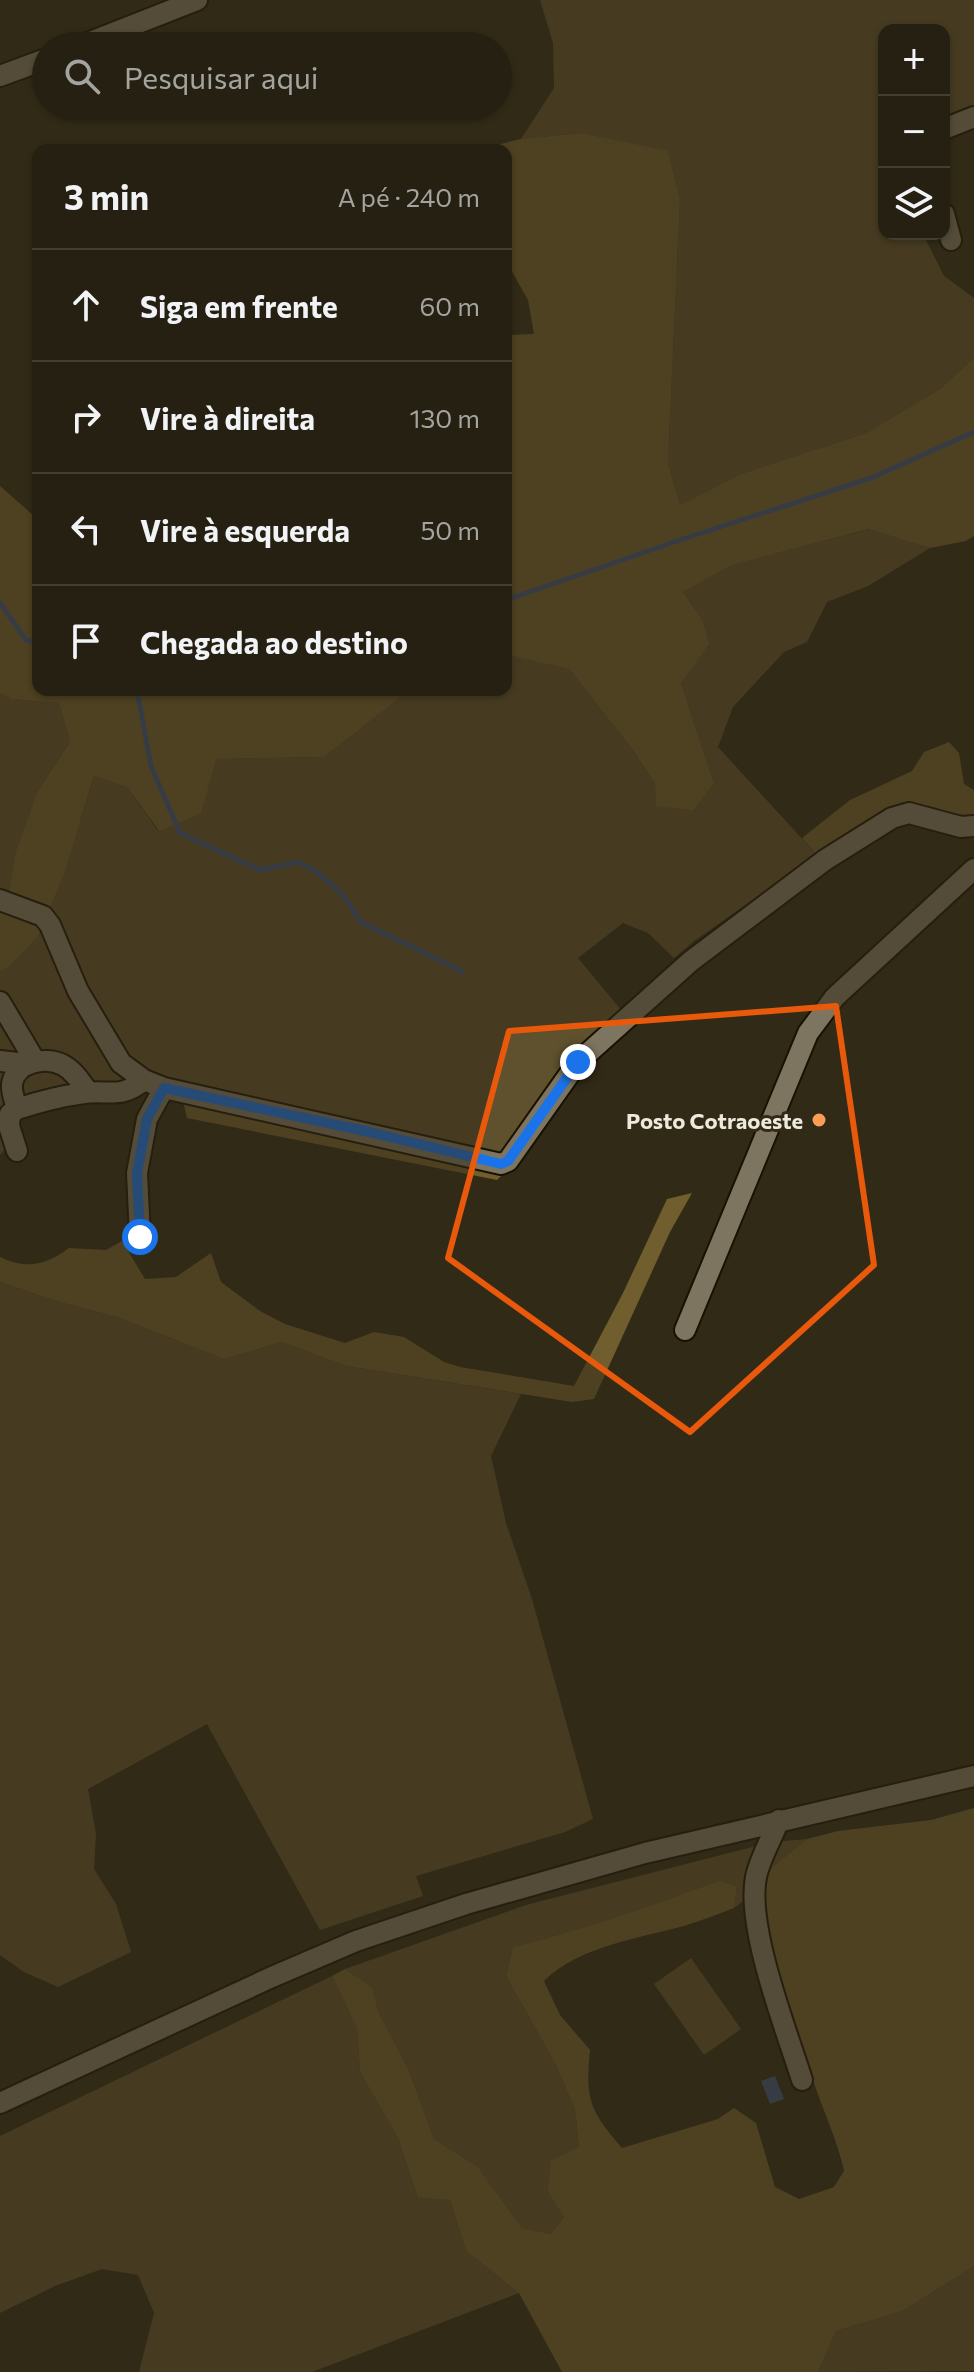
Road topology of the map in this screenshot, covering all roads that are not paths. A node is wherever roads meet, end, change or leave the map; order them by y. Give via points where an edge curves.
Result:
1 (197, 0) edge
2 (153, 8) edge
3 (107, 32) edge
4 (32, 64) edge
5 (0, 76) edge
6 (974, 117) edge
7 (950, 127) edge
8 (950, 236) edge
9 (951, 240) dead end
10 (974, 826) edge
11 (974, 869) edge
12 (0, 900) edge
13 (0, 1002) edge
14 (0, 1061) edge
15 (31, 1062) junction
16 (144, 1080) junction
17 (164, 1088) junction
18 (88, 1092) junction
19 (17, 1109) junction
20 (17, 1151) dead end
21 (140, 1237) dead end
22 (685, 1330) dead end
23 (971, 1783) edge
24 (779, 1820) junction
25 (802, 2080) dead end
26 (0, 2103) edge

1 - 2 street
2 - 3 street
4 - 5 street
6 - 7 street
8 - 9 street
10 - 17 street via 909,813 825,860 691,961 578,1062 501,1164
11 - 22 street via 835,997 808,1033
12 - 16 street via 43,916 78,991 121,1063
13 - 15 street
14 - 15 street
15 - 18 street via 59,1063
15 - 19 street via 14,1076
16 - 17 street
16 - 18 street via 121,1093
17 - 21 street via 147,1119 137,1173
18 - 19 street
19 - 20 street via 10,1114 9,1126
23 - 24 street
24 - 25 street via 756,1877 756,1907 760,1942
24 - 26 street via 466,1904 356,1941

